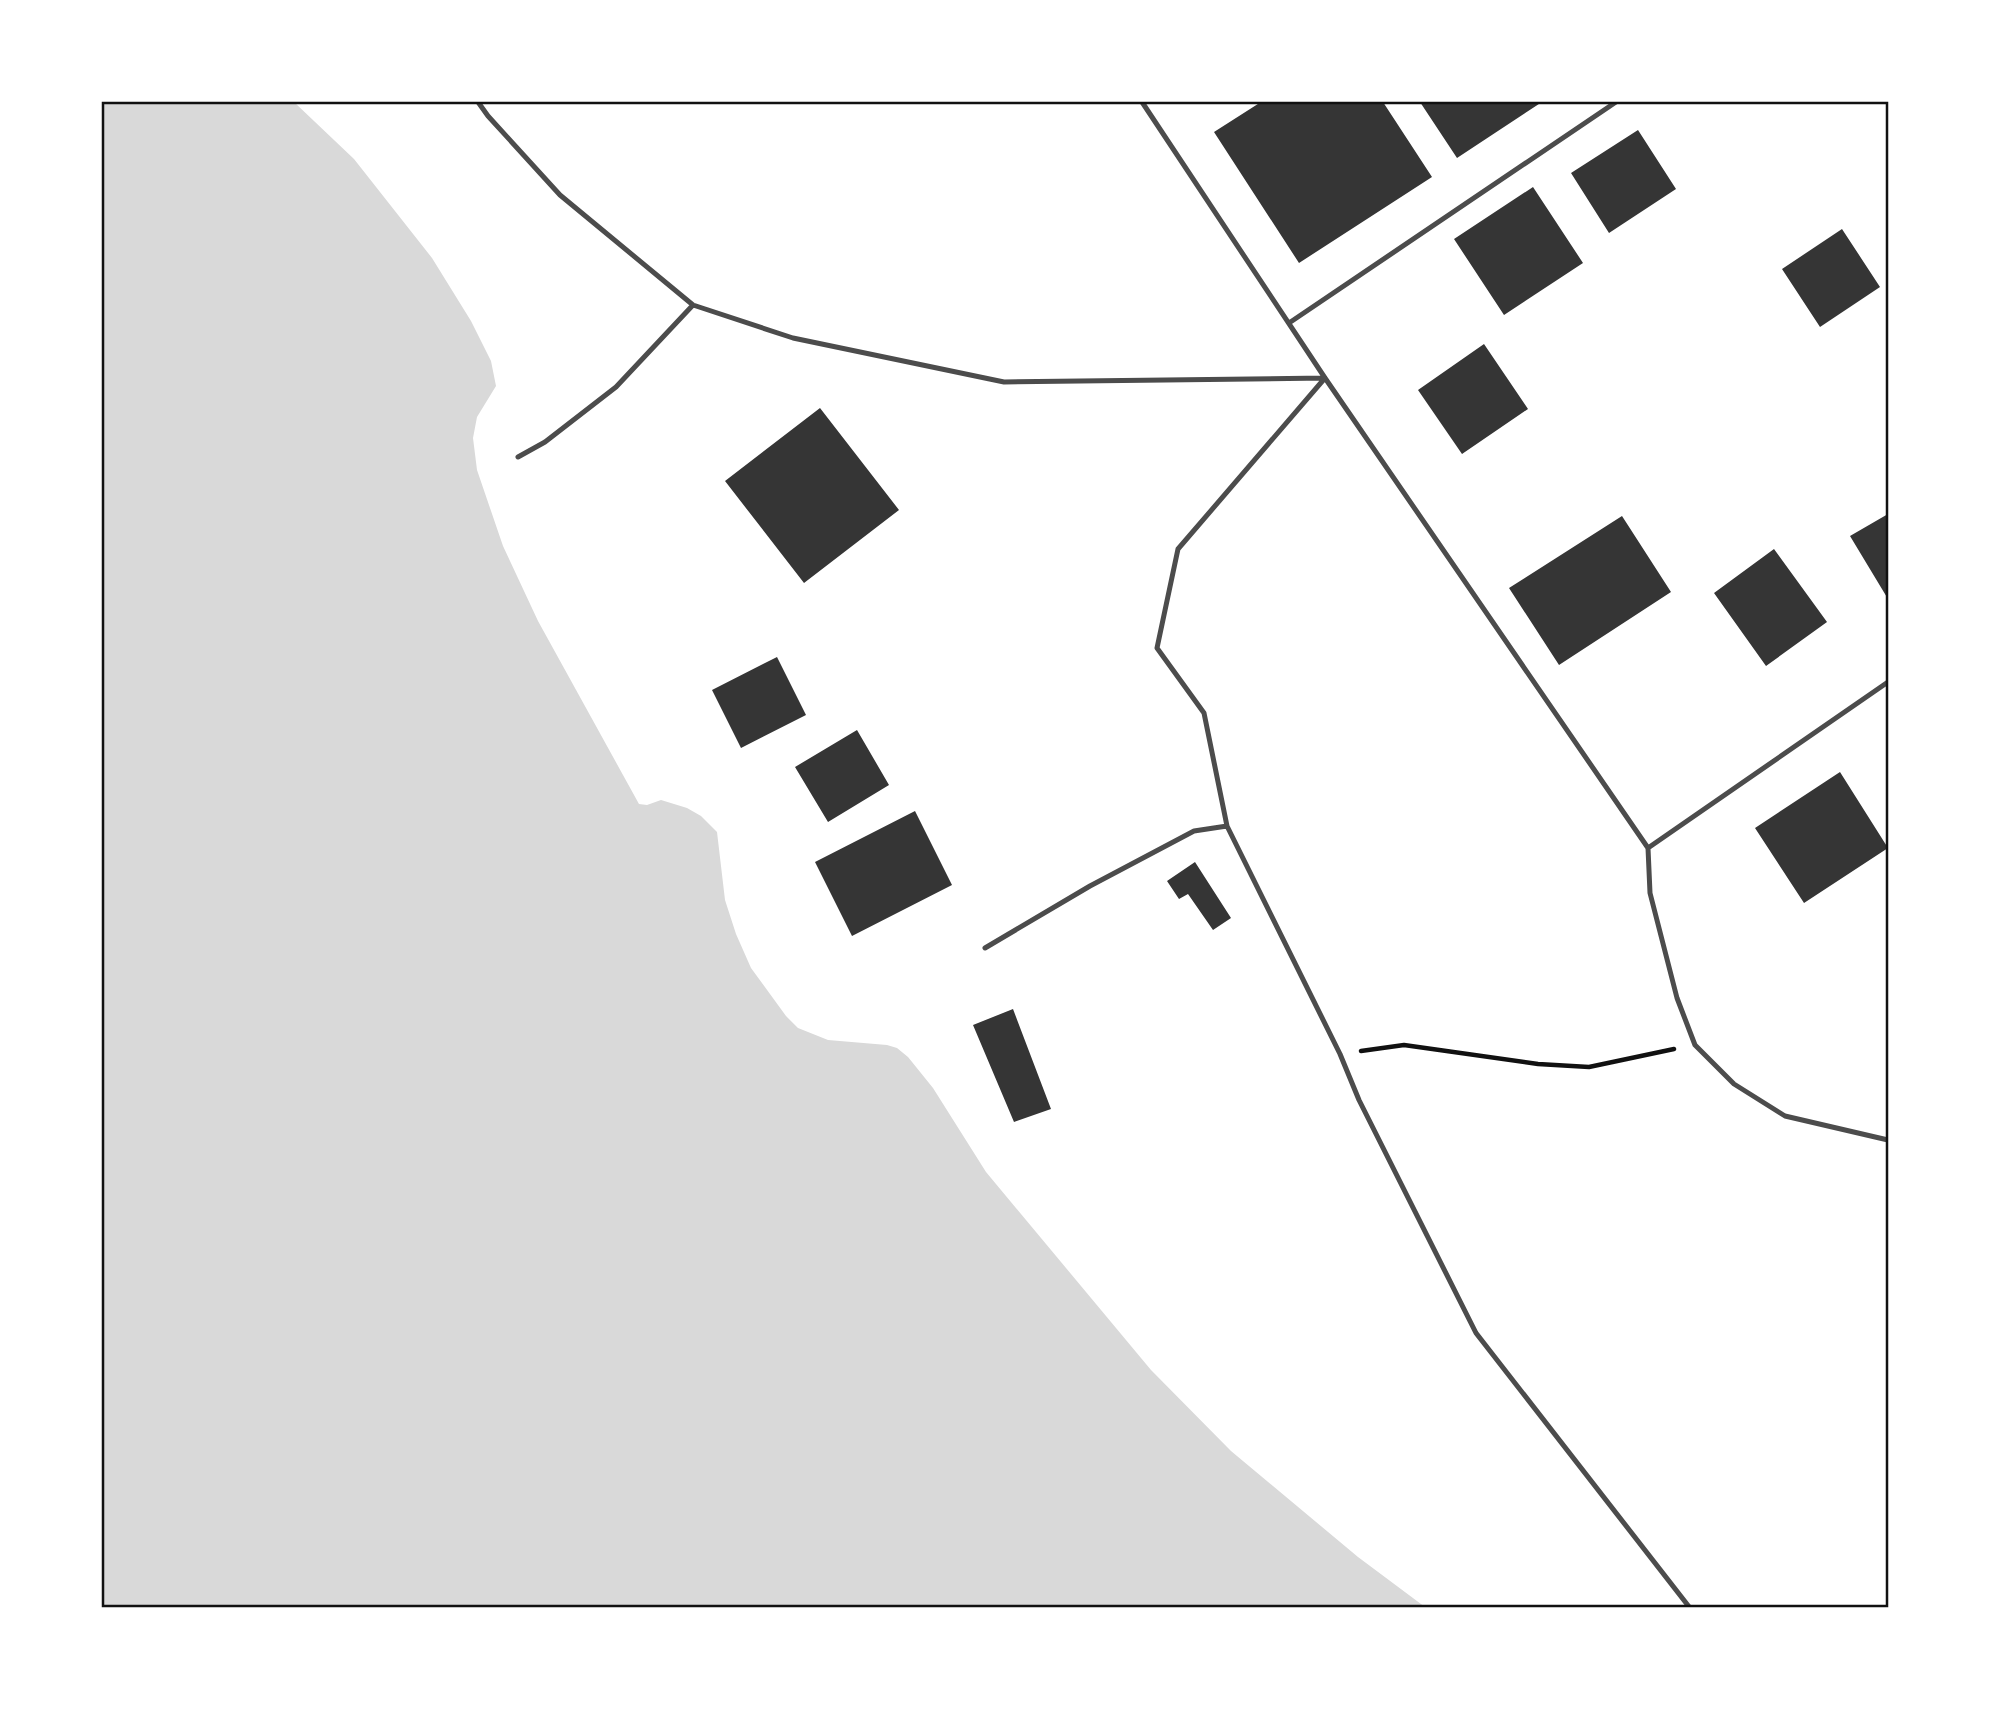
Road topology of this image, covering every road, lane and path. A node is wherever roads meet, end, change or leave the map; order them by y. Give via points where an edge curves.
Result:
1 (478, 102) edge
2 (1142, 102) edge
3 (1616, 102) edge
4 (692, 305) junction
5 (1289, 323) junction
6 (1325, 378) junction
7 (518, 457) dead end
8 (1888, 682) edge
9 (1227, 826) junction
10 (1648, 848) junction
11 (985, 948) dead end
12 (1695, 1045) junction
13 (1340, 1054) junction
14 (1888, 1140) edge
15 (1690, 1608) edge

1 - 4 lane via 560,195
2 - 5 lane
3 - 5 lane
4 - 6 lane via 793,338 1004,382
4 - 7 lane via 616,387
5 - 6 lane
6 - 9 lane via 1178,549 1157,649 1204,713
6 - 10 lane
8 - 10 lane
9 - 11 lane via 1194,831
9 - 13 lane
10 - 12 lane via 1650,893 1677,998
12 - 13 path via 1589,1067 1404,1045
12 - 14 lane via 1734,1084 1785,1116
13 - 15 lane via 1476,1333

